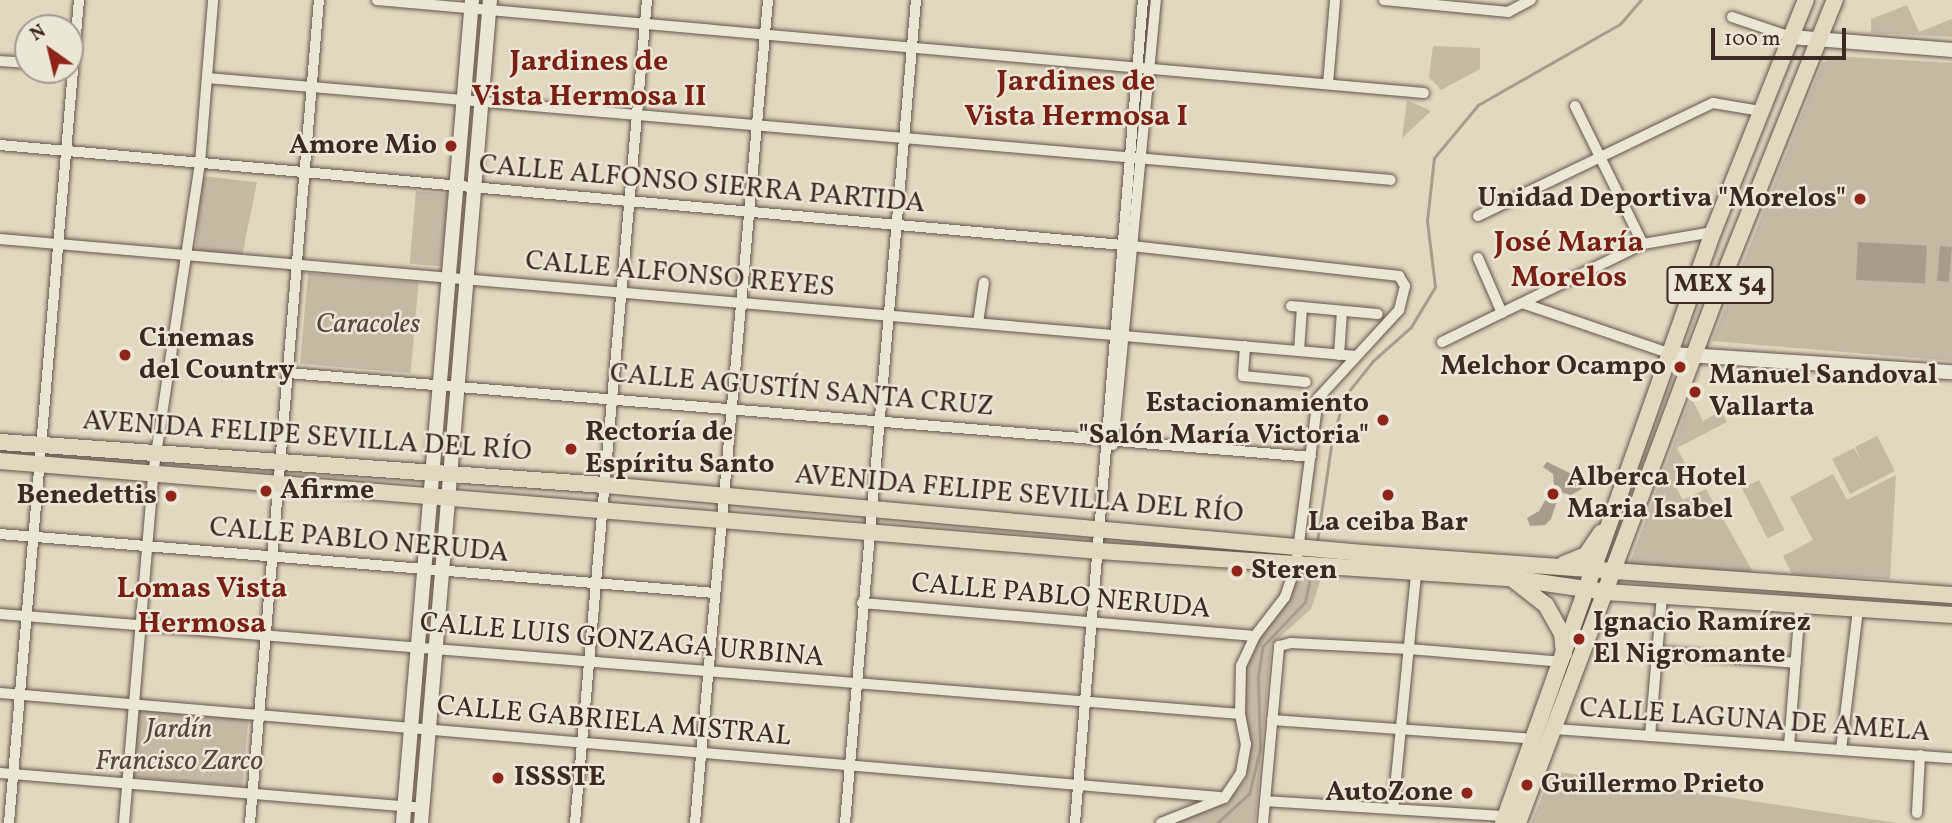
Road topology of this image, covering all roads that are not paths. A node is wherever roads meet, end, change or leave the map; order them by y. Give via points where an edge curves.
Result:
1 (213, 0) edge
2 (319, 0) edge
3 (377, 0) edge
4 (648, 0) edge
5 (768, 0) edge
6 (916, 0) edge
7 (1143, 0) edge
8 (1156, 0) edge
9 (1335, 0) edge
10 (1384, 0) edge
11 (1531, 0) edge
12 (1806, 0) edge
13 (1835, 0) edge
14 (471, 4) edge
15 (490, 5) edge
16 (1731, 17) dead end
17 (645, 24) junction
18 (765, 34) junction
19 (1791, 37) junction
20 (1818, 41) junction
21 (911, 47) junction
22 (1952, 50) edge
23 (1138, 67) junction
24 (1149, 68) junction
25 (207, 78) junction
26 (70, 84) edge
27 (1328, 84) junction
28 (312, 87) junction
29 (1424, 93) dead end
30 (463, 100) junction
31 (481, 102) junction
32 (1575, 106) dead end
33 (1761, 111) junction
34 (637, 115) junction
35 (757, 125) junction
36 (903, 137) junction
37 (0, 145) edge
38 (66, 150) junction
39 (1130, 157) junction
40 (1600, 157) junction
41 (1142, 158) junction
42 (200, 163) junction
43 (304, 172) junction
44 (1391, 180) dead end
45 (456, 186) junction
46 (474, 187) junction
47 (1730, 191) junction
48 (1754, 200) junction
49 (630, 201) junction
50 (749, 212) junction
51 (1478, 216) dead end
52 (895, 225) junction
53 (1713, 232) junction
54 (0, 239) edge
55 (58, 244) junction
56 (1643, 244) junction
57 (1128, 246) junction
58 (186, 255) junction
59 (1478, 258) dead end
60 (297, 264) junction
61 (449, 277) junction
62 (466, 279) junction
63 (984, 282) dead end
64 (622, 292) junction
65 (741, 303) junction
66 (1522, 303) junction
67 (1342, 311) junction
68 (1502, 313) junction
69 (1378, 314) dead end
70 (887, 316) junction
71 (978, 323) junction
72 (1121, 336) junction
73 (1442, 342) dead end
74 (1245, 346) junction
75 (1299, 351) junction
76 (1671, 354) junction
77 (1339, 355) junction
78 (1693, 355) junction
79 (1356, 356) junction
80 (1952, 372) edge
81 (288, 373) junction
82 (1306, 382) dead end
83 (440, 383) junction
84 (458, 384) junction
85 (612, 398) junction
86 (731, 408) junction
87 (877, 420) junction
88 (1112, 440) junction
89 (0, 442) edge
90 (41, 444) junction
91 (157, 453) junction
92 (1311, 457) junction
93 (0, 461) edge
94 (280, 462) junction
95 (40, 463) junction
96 (153, 474) junction
97 (432, 474) junction
98 (450, 476) junction
99 (278, 483) junction
100 (605, 485) junction
101 (722, 495) junction
102 (430, 496) junction
103 (448, 497) junction
104 (1621, 497) junction
105 (602, 508) junction
106 (869, 508) junction
107 (720, 520) junction
108 (1101, 527) junction
109 (868, 531) junction
110 (0, 534) edge
111 (33, 537) junction
112 (146, 546) junction
113 (1303, 548) junction
114 (1099, 551) junction
115 (271, 557) junction
116 (1561, 565) junction
117 (1300, 566) junction
118 (424, 569) junction
119 (1595, 570) junction
120 (442, 571) junction
121 (1613, 572) junction
122 (1416, 574) junction
123 (1510, 578) junction
124 (595, 583) junction
125 (1783, 584) junction
126 (1588, 589) junction
127 (1606, 592) junction
128 (714, 593) junction
129 (1642, 594) junction
130 (1662, 595) junction
131 (1944, 595) edge
132 (863, 603) junction
133 (1782, 603) junction
134 (1800, 605) junction
135 (1858, 609) junction
136 (0, 614) edge
137 (1934, 614) junction
138 (1952, 615) edge
139 (27, 616) junction
140 (1092, 622) junction
141 (142, 625) junction
142 (265, 635) junction
143 (1255, 636) junction
144 (418, 648) junction
145 (435, 649) junction
146 (1409, 649) junction
147 (1586, 650) junction
148 (1657, 652) junction
149 (1564, 660) junction
150 (589, 662) junction
151 (1796, 663) junction
152 (708, 671) junction
153 (856, 683) junction
154 (0, 693) edge
155 (20, 694) junction
156 (1086, 702) junction
157 (134, 704) junction
158 (1240, 714) junction
159 (259, 715) junction
160 (1272, 720) junction
161 (411, 728) junction
162 (428, 729) junction
163 (1401, 729) junction
164 (1555, 729) junction
165 (1650, 736) junction
166 (1535, 739) junction
167 (582, 743) junction
168 (1789, 746) junction
169 (1841, 750) junction
170 (701, 753) junction
171 (1920, 755) junction
172 (1952, 758) edge
173 (849, 765) junction
174 (0, 774) edge
175 (13, 775) junction
176 (127, 784) junction
177 (1078, 785) junction
178 (253, 794) junction
179 (1224, 798) junction
180 (1265, 801) junction
181 (405, 807) junction
182 (1393, 809) junction
183 (1917, 813) dead end
184 (421, 816) edge
185 (1509, 821) edge
186 (9, 823) edge
187 (124, 823) edge
188 (250, 823) edge
189 (403, 823) edge
190 (575, 823) edge
191 (695, 823) edge
192 (845, 823) edge
193 (1075, 823) edge
194 (1161, 823) edge
195 (1263, 823) edge

1 - 25 street
2 - 28 street
3 - 14 street
4 - 17 street
5 - 18 street
6 - 21 street
7 - 23 street
8 - 24 street
9 - 27 street
10 - 11 street via 1508,12
12 - 19 main road, MEX 54
13 - 20 main road, MEX 54
14 - 15 street
14 - 30 main road
15 - 17 street
15 - 31 main road
16 - 19 street
17 - 18 street
17 - 34 street
18 - 21 street
18 - 35 street
19 - 20 main road
19 - 33 main road, MEX 54
20 - 22 main road
20 - 48 main road, MEX 54
21 - 23 street
21 - 36 street
23 - 24 street
23 - 39 street
24 - 27 street
24 - 41 street
25 - 28 street
25 - 42 street
26 - 38 street
27 - 29 street
28 - 30 street
28 - 43 street
30 - 31 street
30 - 45 main road
31 - 34 street
31 - 46 main road
32 - 40 street
33 - 40 street via 1713,103
33 - 47 main road, MEX 54
34 - 35 street
34 - 49 street
35 - 36 street
35 - 50 street
36 - 39 street
36 - 52 street
37 - 38 street, CALLE ALFONSO SIERRA PARTIDA
38 - 42 street, CALLE ALFONSO SIERRA PARTIDA
38 - 55 street
39 - 41 street
39 - 57 street
40 - 51 street
40 - 56 street
41 - 44 street
41 - 57 street
42 - 43 street, CALLE ALFONSO SIERRA PARTIDA
42 - 58 street
43 - 45 street, CALLE ALFONSO SIERRA PARTIDA
43 - 60 street
45 - 46 street, CALLE ALFONSO SIERRA PARTIDA
45 - 61 main road
46 - 49 street, CALLE ALFONSO SIERRA PARTIDA
46 - 62 main road
47 - 48 main road
47 - 53 main road, MEX 54
48 - 78 main road, MEX 54
49 - 50 street, CALLE ALFONSO SIERRA PARTIDA
49 - 64 street
50 - 52 street, CALLE ALFONSO SIERRA PARTIDA
50 - 65 street
52 - 57 street, CALLE ALFONSO SIERRA PARTIDA
52 - 70 street
53 - 56 street
53 - 76 main road, MEX 54
54 - 55 street, CALLE ALFONSO REYES
55 - 58 street, CALLE ALFONSO REYES
55 - 90 street
56 - 66 street
57 - 72 street
57 - 79 street, CALLE ALFONSO SIERRA PARTIDA via 1399,276 1405,286 1399,310
58 - 60 street, CALLE ALFONSO REYES
58 - 91 street
59 - 68 street
60 - 61 street, CALLE ALFONSO REYES
60 - 81 street
61 - 62 street, CALLE ALFONSO REYES
61 - 83 main road
62 - 64 street, CALLE ALFONSO REYES
62 - 84 main road
63 - 71 street
64 - 65 street, CALLE ALFONSO REYES
64 - 85 street
65 - 70 street, CALLE ALFONSO REYES
65 - 86 street
66 - 68 street
66 - 76 street
67 - 69 street
67 - 75 street via 1297,307
67 - 77 street
68 - 73 street
70 - 71 street, CALLE ALFONSO REYES
70 - 87 street
71 - 72 street, CALLE ALFONSO REYES
72 - 74 street, CALLE ALFONSO REYES
72 - 88 street
74 - 75 street, CALLE ALFONSO REYES
74 - 82 street via 1242,376
75 - 77 street, CALLE ALFONSO REYES
76 - 78 main road
76 - 104 main road, MEX 54
77 - 79 street, CALLE ALFONSO REYES
78 - 80 main road
78 - 121 main road, MEX 54
79 - 92 street via 1318,398
81 - 83 street, CALLE AGUSTÍN SANTA CRUZ
81 - 94 street
83 - 84 street, CALLE AGUSTÍN SANTA CRUZ
83 - 97 main road
84 - 85 street, CALLE AGUSTÍN SANTA CRUZ
84 - 98 main road
85 - 86 street, CALLE AGUSTÍN SANTA CRUZ
85 - 100 street
86 - 87 street, CALLE AGUSTÍN SANTA CRUZ
86 - 101 street
87 - 88 street, CALLE AGUSTÍN SANTA CRUZ
87 - 106 street
88 - 92 street, CALLE AGUSTÍN SANTA CRUZ
88 - 108 street via 1106,458
89 - 90 main road, AVENIDA FELIPE SEVILLA DEL RÍO
90 - 91 main road, AVENIDA FELIPE SEVILLA DEL RÍO
90 - 95 street
91 - 94 main road, AVENIDA FELIPE SEVILLA DEL RÍO
91 - 96 street
92 - 113 street
93 - 95 main road, AVENIDA FELIPE SEVILLA DEL RÍO
94 - 97 main road, AVENIDA FELIPE SEVILLA DEL RÍO
94 - 99 street
95 - 96 main road, AVENIDA FELIPE SEVILLA DEL RÍO
95 - 111 street
96 - 99 main road, AVENIDA FELIPE SEVILLA DEL RÍO
96 - 112 street
97 - 98 main road, AVENIDA FELIPE SEVILLA DEL RÍO
97 - 102 main road
98 - 100 main road, AVENIDA FELIPE SEVILLA DEL RÍO
98 - 103 main road
99 - 102 main road, AVENIDA FELIPE SEVILLA DEL RÍO
99 - 115 street
100 - 101 main road, AVENIDA FELIPE SEVILLA DEL RÍO
100 - 105 street
101 - 106 main road, AVENIDA FELIPE SEVILLA DEL RÍO
101 - 107 street
102 - 103 main road, AVENIDA FELIPE SEVILLA DEL RÍO
102 - 118 main road
103 - 105 main road, AVENIDA FELIPE SEVILLA DEL RÍO
103 - 120 main road
104 - 116 main road via 1595,546 1576,562
104 - 119 main road, MEX 54
105 - 107 main road, AVENIDA FELIPE SEVILLA DEL RÍO
105 - 124 street
106 - 108 main road, AVENIDA FELIPE SEVILLA DEL RÍO
106 - 109 street
107 - 109 main road, AVENIDA FELIPE SEVILLA DEL RÍO
107 - 128 street
108 - 113 main road, AVENIDA FELIPE SEVILLA DEL RÍO
108 - 114 street
109 - 114 main road, AVENIDA FELIPE SEVILLA DEL RÍO
109 - 132 street
110 - 111 street, CALLE PABLO NERUDA
111 - 112 street, CALLE PABLO NERUDA
111 - 139 street
112 - 115 street, CALLE PABLO NERUDA
112 - 141 street
113 - 116 main road, AVENIDA FELIPE SEVILLA DEL RÍO
113 - 117 street
114 - 117 main road, AVENIDA FELIPE SEVILLA DEL RÍO
114 - 140 street
115 - 118 street, CALLE PABLO NERUDA
115 - 142 street
116 - 119 main road, AVENIDA FELIPE SEVILLA DEL RÍO
117 - 122 main road, AVENIDA FELIPE SEVILLA DEL RÍO
117 - 143 street via 1285,597
118 - 120 street, CALLE PABLO NERUDA
118 - 144 main road
119 - 121 main road, AVENIDA FELIPE SEVILLA DEL RÍO
119 - 126 main road, MEX 54
120 - 124 street, CALLE PABLO NERUDA
120 - 145 main road
121 - 125 main road, AVENIDA FELIPE SEVILLA DEL RÍO
121 - 127 main road, MEX 54
122 - 123 main road, AVENIDA FELIPE SEVILLA DEL RÍO
122 - 146 street
123 - 126 main road, AVENIDA FELIPE SEVILLA DEL RÍO
123 - 149 main road via 1546,605 1562,634
124 - 128 street, CALLE PABLO NERUDA
124 - 150 street
125 - 131 main road, AVENIDA FELIPE SEVILLA DEL RÍO
125 - 133 main road
126 - 127 main road, AVENIDA FELIPE SEVILLA DEL RÍO
126 - 149 main road, MEX 54
127 - 129 main road, AVENIDA FELIPE SEVILLA DEL RÍO
127 - 147 main road, MEX 54
128 - 152 street
129 - 130 main road, AVENIDA FELIPE SEVILLA DEL RÍO
129 - 147 main road via 1606,614
130 - 133 main road, AVENIDA FELIPE SEVILLA DEL RÍO
130 - 148 street
131 - 137 main road
132 - 140 street, CALLE PABLO NERUDA
132 - 153 street
133 - 134 main road, AVENIDA FELIPE SEVILLA DEL RÍO
134 - 135 main road, AVENIDA FELIPE SEVILLA DEL RÍO
134 - 151 street
135 - 137 main road, AVENIDA FELIPE SEVILLA DEL RÍO
135 - 169 street
136 - 139 street, CALLE LUIS GONZAGA URBINA
137 - 138 main road, AVENIDA FELIPE SEVILLA DEL RÍO
139 - 141 street, CALLE LUIS GONZAGA URBINA
139 - 155 street
140 - 143 street, CALLE PABLO NERUDA
140 - 156 street
141 - 142 street, CALLE LUIS GONZAGA URBINA
141 - 157 street
142 - 144 street, CALLE LUIS GONZAGA URBINA
142 - 159 street
143 - 158 street via 1241,666
144 - 145 street, CALLE LUIS GONZAGA URBINA
144 - 161 main road
145 - 150 street, CALLE LUIS GONZAGA URBINA
145 - 162 main road
146 - 149 street
146 - 160 street via 1279,646
146 - 163 street
147 - 164 main road, MEX 54
148 - 151 street
148 - 165 street
149 - 166 main road, MEX 54
150 - 152 street, CALLE LUIS GONZAGA URBINA
150 - 167 street
151 - 168 street
152 - 153 street, CALLE LUIS GONZAGA URBINA
152 - 170 street
153 - 156 street, CALLE LUIS GONZAGA URBINA
153 - 173 street
154 - 155 street, CALLE GABRIELA MISTRAL
155 - 157 street, CALLE GABRIELA MISTRAL
155 - 175 street
156 - 158 street, CALLE LUIS GONZAGA URBINA
156 - 177 street
157 - 159 street, CALLE GABRIELA MISTRAL
157 - 176 street
158 - 179 street via 1246,744 1241,773
159 - 161 street, CALLE GABRIELA MISTRAL
159 - 178 street
160 - 163 street
160 - 180 street
161 - 162 street, CALLE GABRIELA MISTRAL
161 - 181 main road
162 - 167 street, CALLE GABRIELA MISTRAL
162 - 184 main road
163 - 166 street
163 - 182 street
164 - 165 street, CALLE LAGUNA DE AMELA
164 - 185 main road, MEX 54
165 - 168 street, CALLE LAGUNA DE AMELA
166 - 185 main road, MEX 54
167 - 170 street, CALLE GABRIELA MISTRAL
167 - 190 street
168 - 169 street, CALLE LAGUNA DE AMELA
169 - 171 street, CALLE LAGUNA DE AMELA
170 - 173 street, CALLE GABRIELA MISTRAL
170 - 191 street
171 - 172 street, CALLE LAGUNA DE AMELA
171 - 183 street
173 - 177 street, CALLE GABRIELA MISTRAL
173 - 192 street
174 - 175 street
175 - 176 street
175 - 186 street
176 - 178 street
176 - 187 street
177 - 179 street, CALLE GABRIELA MISTRAL
177 - 193 street
178 - 181 street
178 - 188 street
179 - 194 street
180 - 182 street
180 - 195 street
181 - 184 street
181 - 189 main road
182 - 185 street

